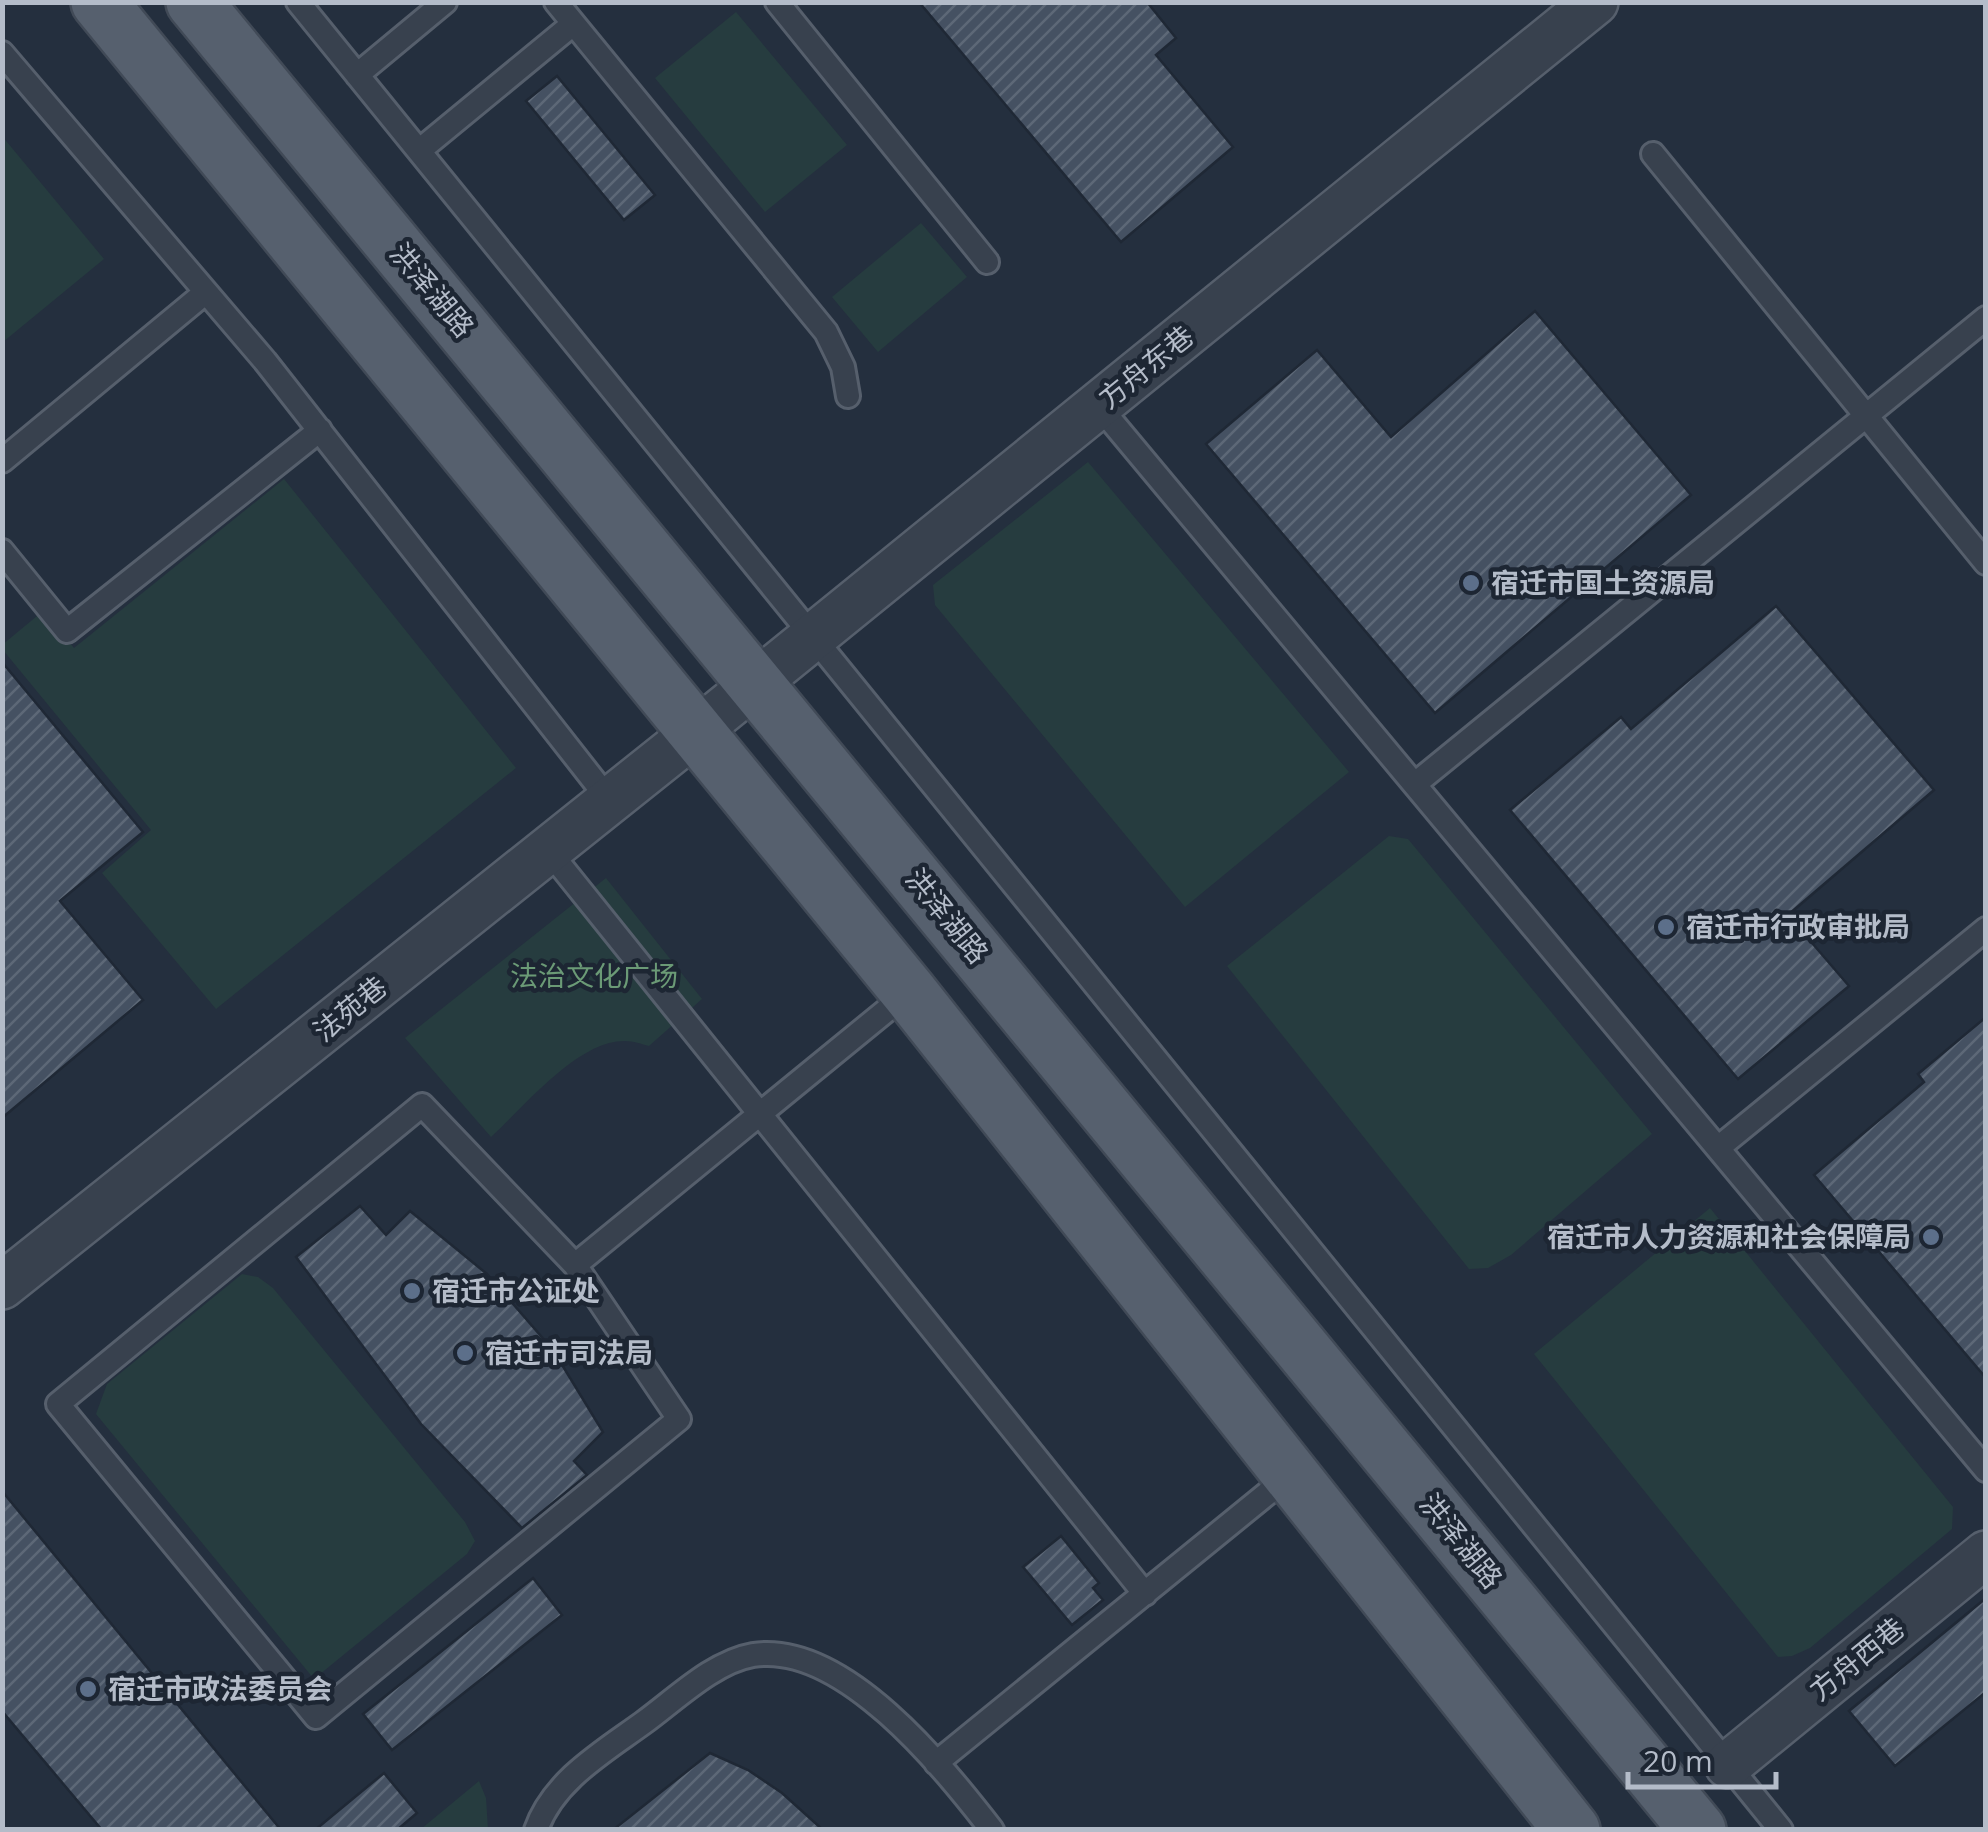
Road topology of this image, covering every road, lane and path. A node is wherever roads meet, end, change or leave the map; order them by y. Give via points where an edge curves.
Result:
1 (98, 2) edge
2 (194, 2) edge
3 (298, 2) edge
4 (445, 2) edge
5 (556, 2) edge
6 (777, 2) edge
7 (1595, 2) edge
8 (573, 24) junction
9 (2, 53) edge
10 (357, 75) junction
11 (420, 150) junction
12 (1653, 154) dead end
13 (987, 262) dead end
14 (206, 292) junction
15 (1986, 318) edge
16 (848, 396) dead end
17 (1098, 405) junction
18 (1865, 414) junction
19 (320, 430) junction
20 (2, 462) edge
21 (2, 551) edge
22 (1986, 562) edge
23 (813, 637) junction
24 (756, 684) junction
25 (697, 731) junction
26 (1415, 784) junction
27 (610, 801) junction
28 (548, 850) junction
29 (1986, 929) edge
30 (910, 992) junction
31 (760, 1114) junction
32 (1718, 1148) junction
33 (575, 1265) junction
34 (2, 1286) edge
35 (1986, 1470) edge
36 (1291, 1474) junction
37 (1986, 1554) edge
38 (1145, 1594) junction
39 (936, 1763) junction
40 (1728, 1764) junction
41 (536, 1830) edge
42 (992, 1830) edge
43 (1532, 1830) edge
44 (1572, 1830) edge
45 (1698, 1830) edge
46 (1780, 1830) edge

1 - 25 main road
2 - 24 main road, 洪泽湖路
3 - 10 lane
4 - 10 lane
5 - 8 lane
6 - 13 lane
7 - 17 street, 方舟东巷
8 - 11 lane
8 - 16 lane via 826,332
9 - 14 lane
10 - 11 lane
11 - 23 lane
12 - 18 lane
14 - 19 lane
14 - 20 lane
15 - 18 lane
17 - 23 street, 方舟东巷
17 - 26 lane
18 - 22 lane
18 - 26 lane
19 - 21 lane via 67,630
19 - 27 lane
23 - 24 street, 方舟东巷
23 - 40 lane
24 - 25 street, 方舟东巷
24 - 45 main road, 洪泽湖路
25 - 27 street, 法苑巷
25 - 30 main road
26 - 32 lane
27 - 28 street, 法苑巷
28 - 31 lane
28 - 34 street, 法苑巷
29 - 32 lane
30 - 31 lane
30 - 36 main road
31 - 33 lane
31 - 38 lane
32 - 35 lane
33 - 33 lane via 422,1105 58,1404 316,1717 680,1419
36 - 38 lane
36 - 43 main road
36 - 44 main road
37 - 40 street, 方舟西巷
38 - 39 lane
39 - 41 lane via 848,1680 820,1667 755,1655 714,1672 569,1779 548,1802
39 - 42 lane
40 - 46 lane

